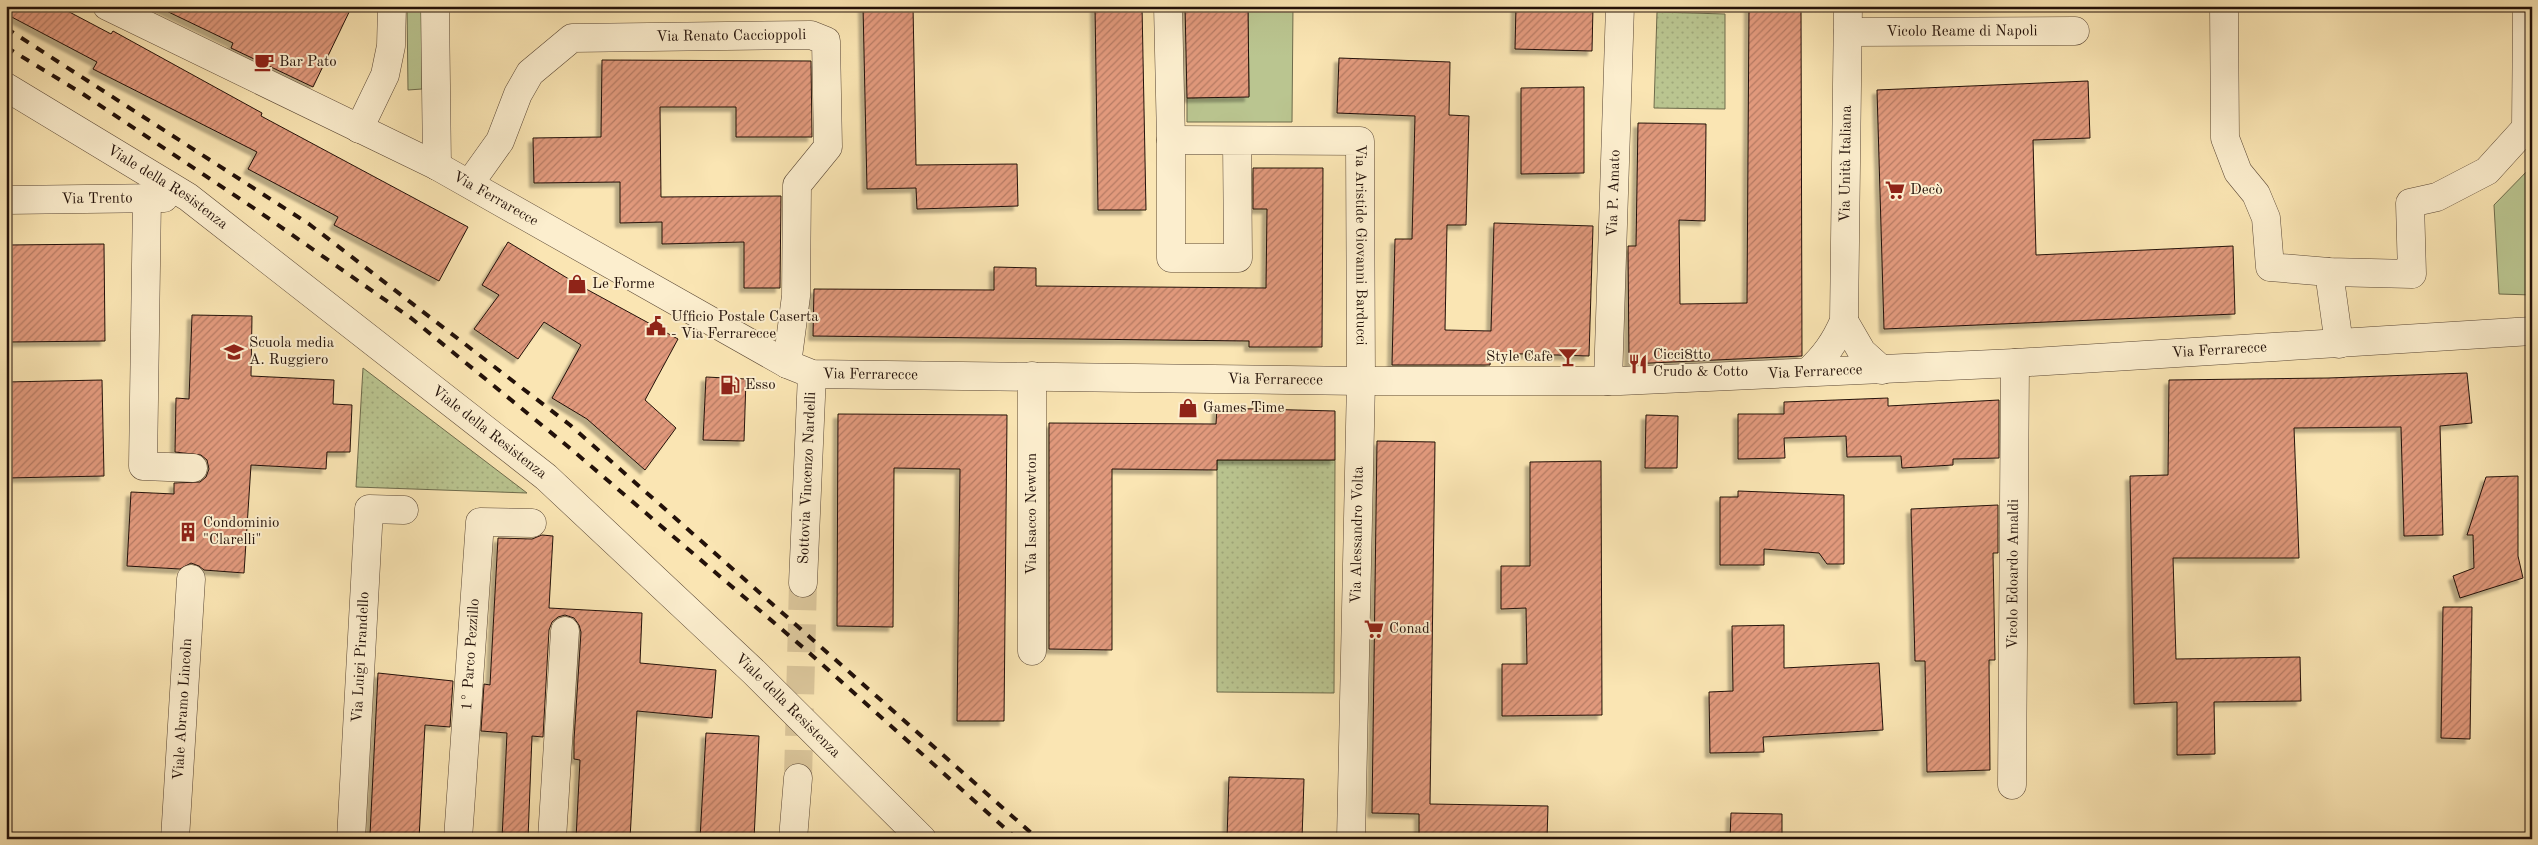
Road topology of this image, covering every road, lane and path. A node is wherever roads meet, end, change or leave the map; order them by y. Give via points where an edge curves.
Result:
1 (108, 6) edge
2 (392, 6) edge
3 (435, 6) edge
4 (1168, 6) edge
5 (1620, 6) edge
6 (2224, 6) edge
7 (2527, 6) edge
8 (1848, 19) edge
9 (2075, 32) dead end
10 (6, 87) edge
11 (359, 129) junction
12 (1171, 140) junction
13 (1237, 141) junction
14 (437, 166) junction
15 (470, 183) junction
16 (188, 197) junction
17 (146, 198) junction
18 (6, 200) edge
19 (2328, 272) junction
20 (1844, 321) junction
21 (2532, 331) edge
22 (2339, 344) junction
23 (2015, 363) junction
24 (787, 364) junction
25 (1882, 370) junction
26 (1808, 372) junction
27 (812, 374) junction
28 (1032, 376) junction
29 (1361, 381) junction
30 (1608, 381) junction
31 (194, 468) dead end
32 (404, 510) dead end
33 (532, 523) dead end
34 (190, 579) dead end
35 (803, 582) tunnel mouth
36 (565, 630) dead end
37 (1032, 651) dead end
38 (798, 778) tunnel mouth
39 (2012, 784) dead end
40 (175, 839) edge
41 (351, 839) edge
42 (458, 839) edge
43 (552, 839) edge
44 (793, 839) edge
45 (922, 839) edge
46 (1350, 839) edge

1 - 11 street, Via Ferrarecce
2 - 11 street via 391,46 385,75
3 - 14 street
4 - 12 street
5 - 30 street, Via P. Amato
6 - 19 street via 2225,138 2238,172 2256,194 2266,218 2270,267
7 - 19 street via 2526,128 2487,171 2437,197 2410,203 2412,274
8 - 9 street, Vicolo Reame di Napoli
8 - 20 street, Via Unità Italiana
10 - 16 street, Viale della Resistenza
11 - 14 street, Via Ferrarecce
12 - 13 street, Via Aristide Giovanni Barducci
12 - 13 street via 1171,258 1238,258
13 - 29 street, Via Aristide Giovanni Barducci via 1360,141
14 - 15 street, Via Ferrarecce
15 - 24 street, Via Ferrarecce
15 - 24 street, Via Renato Caccioppoli via 500,141 518,94 530,73 572,38 811,35 826,40 828,147 797,184 796,296
16 - 17 street, Via Trento
16 - 45 street, Viale della Resistenza via 546,477 756,673
17 - 18 street, Via Trento
17 - 31 street via 144,466
19 - 22 street
20 - 25 street via 1862,352
20 - 26 street, Via Unità Italiana via 1823,358
21 - 22 street, Via Ferrarecce
22 - 23 street, Via Ferrarecce
23 - 25 street, Via Ferrarecce
23 - 39 street, Vicolo Edoardo Amaldi
24 - 27 street, Via Ferrarecce
25 - 26 street, Via Ferrarecce
26 - 30 street, Via Ferrarecce
27 - 28 street, Via Ferrarecce
27 - 35 street, Sottovia Vincenzo Nardelli
28 - 29 street, Via Ferrarecce
28 - 37 street, Via Isacco Newton
29 - 30 street, Via Ferrarecce
29 - 46 street, Via Alessandro Volta
32 - 41 street, Via Luigi Pirandello via 370,509
33 - 42 street, 1° Parco Pezzillo via 480,522
34 - 40 street, Viale Abramo Lincoln
36 - 43 street
38 - 44 street

